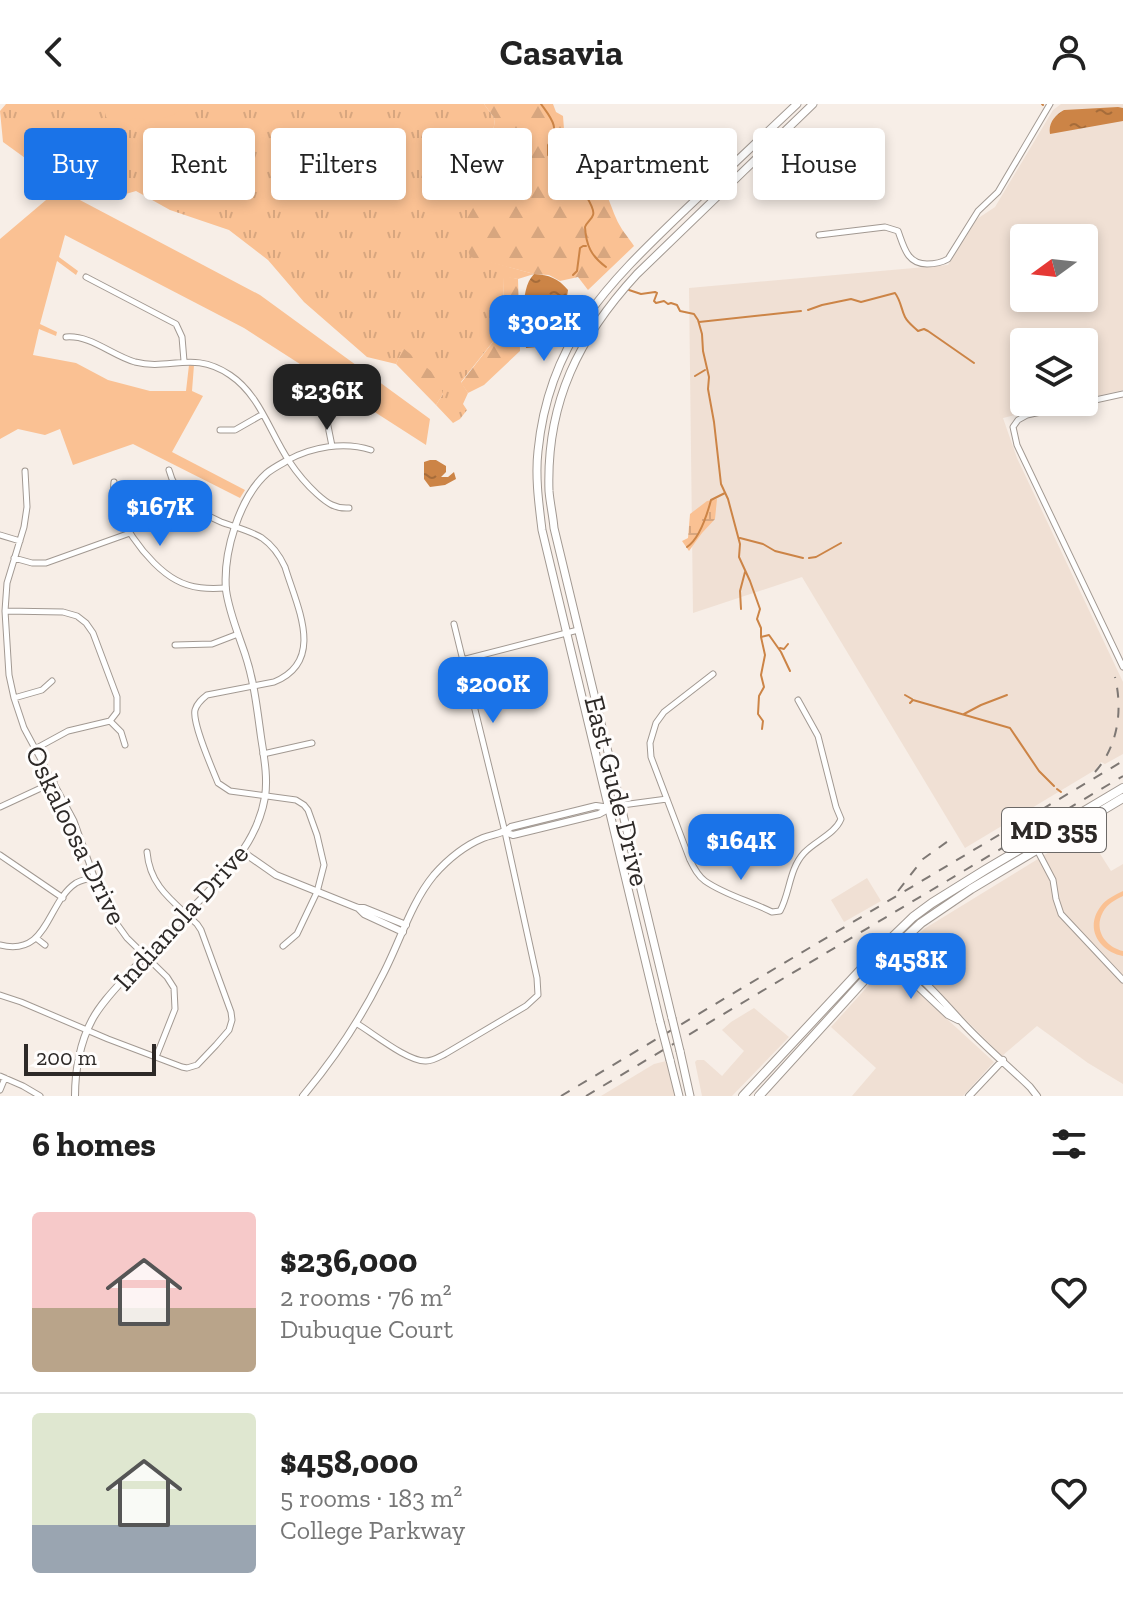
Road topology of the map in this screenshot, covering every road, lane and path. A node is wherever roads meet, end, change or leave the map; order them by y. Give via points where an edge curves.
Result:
1 (797, 104) edge
2 (813, 104) edge
3 (1050, 104) edge
4 (819, 235) dead end
5 (86, 277) dead end
6 (66, 337) dead end
7 (184, 361) junction
8 (555, 376) junction
9 (566, 380) junction
10 (310, 381) dead end
11 (1123, 394) edge
12 (263, 414) junction
13 (220, 430) dead end
14 (332, 446) junction
15 (371, 450) dead end
16 (288, 460) junction
17 (169, 470) dead end
18 (25, 471) dead end
19 (114, 482) dead end
20 (349, 508) dead end
21 (235, 527) junction
22 (130, 533) junction
23 (0, 535) edge
24 (20, 541) junction
25 (14, 558) junction
26 (226, 588) junction
27 (5, 611) junction
28 (454, 624) dead end
29 (578, 630) junction
30 (567, 632) junction
31 (238, 634) junction
32 (175, 645) dead end
33 (462, 660) junction
34 (1123, 667) edge
35 (713, 674) dead end
36 (52, 681) dead end
37 (254, 686) junction
38 (14, 698) junction
39 (798, 700) dead end
40 (110, 721) junction
41 (312, 743) dead end
42 (125, 745) dead end
43 (35, 749) junction
44 (263, 754) junction
45 (54, 782) junction
46 (1123, 788) edge
47 (265, 795) junction
48 (1123, 798) edge
49 (667, 799) junction
50 (622, 805) junction
51 (0, 807) edge
52 (610, 808) junction
53 (505, 832) junction
54 (1035, 846) junction
55 (147, 852) dead end
56 (243, 852) junction
57 (0, 855) edge
58 (94, 877) junction
59 (317, 892) junction
60 (63, 898) junction
61 (186, 914) junction
62 (405, 928) junction
63 (36, 938) junction
64 (0, 945) edge
65 (45, 945) dead end
66 (283, 946) dead end
67 (885, 951) junction
68 (145, 956) junction
69 (1123, 980) edge
70 (0, 995) edge
71 (356, 1023) junction
72 (88, 1030) junction
73 (156, 1057) junction
74 (1003, 1060) junction
75 (3, 1077) edge
76 (0, 1090) edge
77 (40, 1096) edge
78 (75, 1096) edge
79 (303, 1096) edge
80 (679, 1096) edge
81 (690, 1096) edge
82 (743, 1096) edge
83 (759, 1096) edge
84 (969, 1096) edge
85 (1037, 1096) edge

1 - 8 main road, East Gude Drive via 613,280 575,335
2 - 9 main road, East Gude Drive via 619,294 595,324
3 - 4 street via 998,192 978,211 948,259 914,262 898,231 885,227
5 - 7 street via 176,324
6 - 7 street via 83,338 136,362
7 - 12 street via 230,375
8 - 9 main road
8 - 30 main road, East Gude Drive via 537,453 538,492
9 - 29 main road, East Gude Drive via 554,426 549,492
10 - 14 street
11 - 34 street via 1027,415 1013,427
12 - 13 street via 235,430
12 - 16 street
14 - 15 street, Indianola Drive
14 - 16 street, Indianola Drive
16 - 20 street via 325,501
16 - 21 street, Indianola Drive via 256,487
17 - 21 street via 174,486 198,509
18 - 24 street, Oskaloosa Drive via 27,507
19 - 22 street via 114,498
21 - 26 street, Indianola Drive
21 - 37 street via 264,540 281,558 304,631 305,646 295,669
22 - 25 street via 46,563
22 - 26 street via 174,580 198,588
23 - 24 street
24 - 25 street, Oskaloosa Drive
25 - 27 street, Oskaloosa Drive
26 - 31 street, Indianola Drive
27 - 38 street, Oskaloosa Drive
27 - 40 street via 63,612 86,623 117,697 117,712
28 - 33 street
29 - 30 street
29 - 50 main road, East Gude Drive
30 - 33 street
30 - 52 main road, East Gude Drive
31 - 32 street via 212,644
31 - 37 street, Indianola Drive
33 - 53 street
35 - 49 street via 664,712 652,733 651,757
36 - 38 street via 42,690
37 - 44 street, Indianola Drive
37 - 47 street via 207,695 195,710 195,722 218,783 230,791
38 - 43 street, Oskaloosa Drive
39 - 49 street via 818,736 841,819 798,860 780,911 703,879 690,860
40 - 42 street
40 - 43 street via 68,731
41 - 44 street
43 - 45 street, Oskaloosa Drive
44 - 47 street, Indianola Drive
45 - 51 street
45 - 58 street, Oskaloosa Drive
46 - 54 main road, MD 355
47 - 56 street, Indianola Drive
47 - 59 street via 296,800 308,810 324,865
48 - 54 main road, MD 355
49 - 50 street
50 - 52 street
50 - 81 main road, East Gude Drive, bridge
52 - 53 street via 554,815
52 - 80 main road, East Gude Drive, bridge
53 - 62 street via 466,847 443,865 420,895
53 - 71 street via 538,995 431,1060 416,1059
54 - 67 main road, MD 355 via 932,903
54 - 69 street via 1053,880 1061,914
55 - 61 street via 153,878
56 - 59 street via 276,875
56 - 61 street, Indianola Drive
57 - 60 street
58 - 60 street via 74,885
58 - 68 street, Oskaloosa Drive via 114,920
59 - 62 street
59 - 66 street via 297,934
60 - 63 street
61 - 68 street, Indianola Drive
61 - 73 street via 201,930 232,1020 197,1065 187,1068
62 - 71 street
63 - 64 street via 19,947
63 - 65 street
67 - 74 street via 948,1015
67 - 82 main road, MD 355
67 - 83 main road, MD 355
68 - 72 street, Indianola Drive
68 - 73 street, Oskaloosa Drive via 167,977 175,995 175,1009
70 - 72 street
71 - 79 street
72 - 73 street
72 - 78 street, Indianola Drive
74 - 84 street
74 - 85 street
75 - 76 street
75 - 77 street

